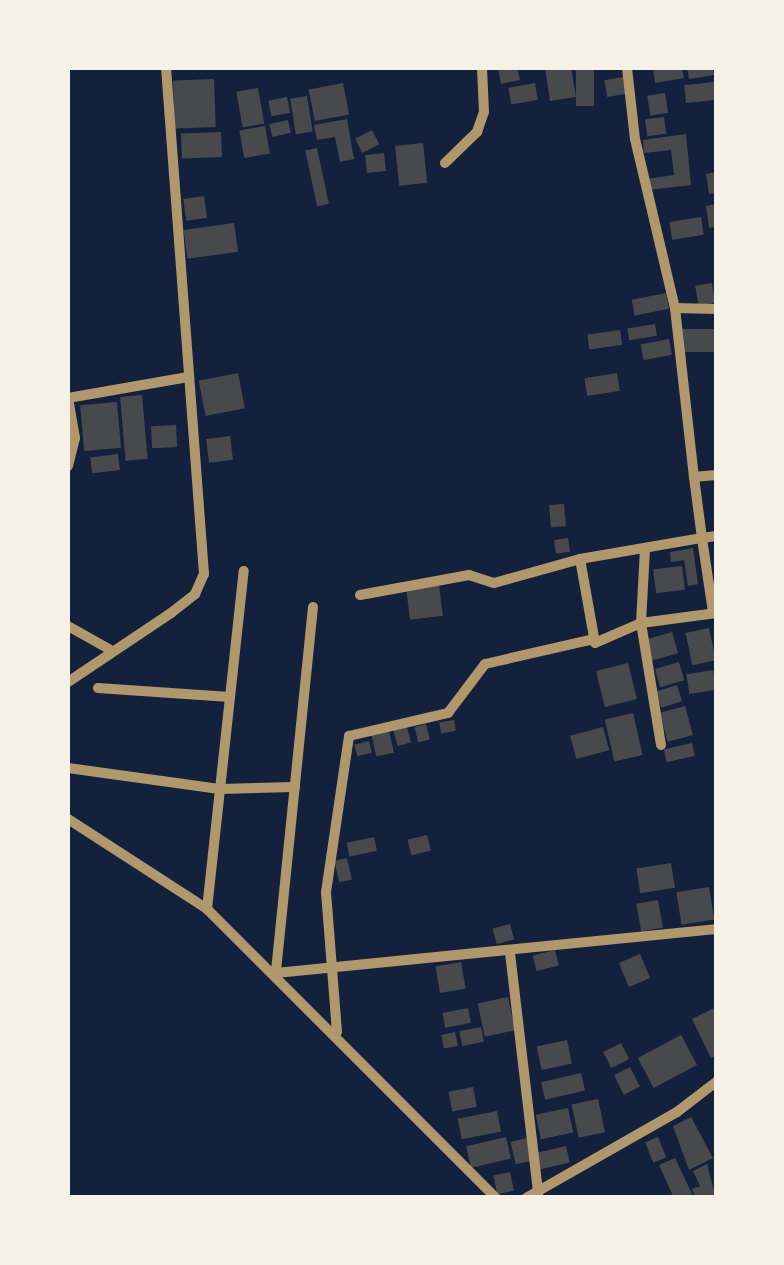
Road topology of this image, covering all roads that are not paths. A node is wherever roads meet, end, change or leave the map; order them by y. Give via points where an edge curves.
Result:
1 (166, 68) edge
2 (482, 68) edge
3 (627, 68) edge
4 (445, 164) dead end
5 (675, 308) junction
6 (716, 309) edge
7 (188, 377) junction
8 (68, 398) edge
9 (68, 466) edge
10 (716, 475) edge
11 (694, 478) junction
12 (716, 536) edge
13 (702, 538) junction
14 (645, 549) junction
15 (580, 560) junction
16 (244, 571) dead end
17 (360, 594) dead end
18 (313, 607) dead end
19 (715, 612) edge
20 (640, 623) junction
21 (68, 626) edge
22 (590, 640) junction
23 (109, 649) junction
24 (68, 682) edge
25 (98, 688) dead end
26 (230, 697) junction
27 (661, 745) dead end
28 (68, 768) edge
29 (295, 787) junction
30 (220, 789) junction
31 (68, 819) edge
32 (207, 909) junction
33 (716, 929) edge
34 (510, 953) junction
35 (334, 965) junction
36 (276, 973) junction
37 (337, 1032) junction
38 (716, 1082) edge
39 (538, 1192) junction
40 (496, 1198) edge
41 (526, 1198) edge

1 - 7 street
2 - 4 street via 484,112 477,132
3 - 5 street via 635,138
5 - 6 street
5 - 11 street
7 - 8 street
7 - 23 street via 204,574 194,594 171,613
8 - 9 street via 74,438
10 - 11 street
11 - 13 street
12 - 13 street
13 - 14 street
13 - 19 street
14 - 15 street
14 - 20 street
15 - 17 street via 494,584 469,576
15 - 22 street
16 - 26 street
18 - 29 street
19 - 20 street
20 - 22 street via 606,640
20 - 27 street
21 - 23 street
22 - 35 street via 485,664 448,713 349,736 326,892
23 - 24 street
25 - 26 street
26 - 30 street
28 - 30 street
29 - 30 street
29 - 36 street
30 - 32 street
31 - 32 street
32 - 36 street
33 - 34 street
34 - 35 street
34 - 39 street
35 - 36 street
35 - 37 street
36 - 37 street
37 - 40 street
38 - 39 street
39 - 41 street

